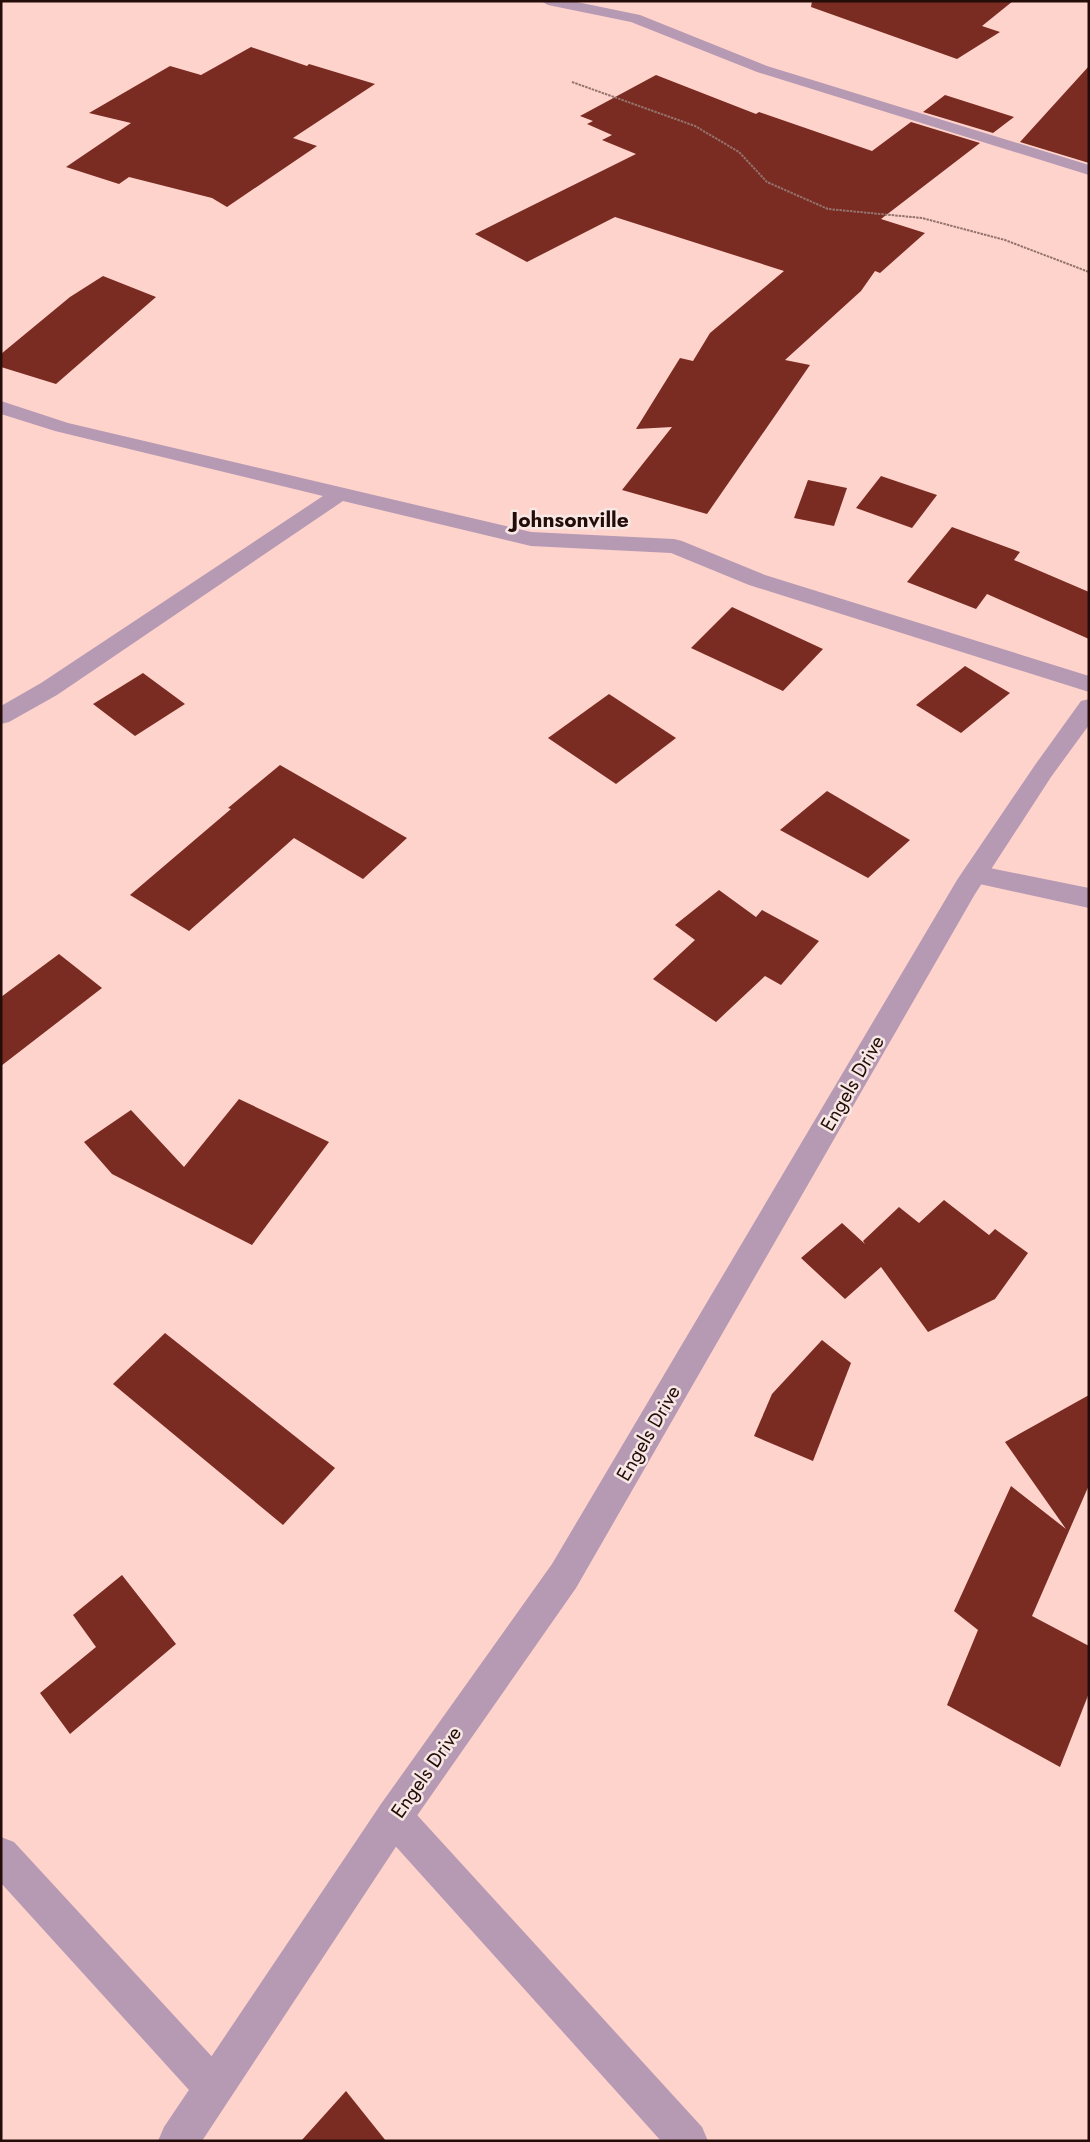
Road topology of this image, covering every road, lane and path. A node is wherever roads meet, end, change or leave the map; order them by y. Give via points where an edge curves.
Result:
1 (548, 1) edge
2 (572, 82) dead end
3 (1089, 170) edge
4 (1089, 272) edge
5 (1, 407) edge
6 (339, 494) junction
7 (1089, 684) edge
8 (1089, 707) edge
9 (1, 716) edge
10 (975, 874) junction
11 (1089, 898) edge
12 (394, 1818) junction
13 (1, 1855) edge
14 (213, 2087) junction
15 (178, 2141) edge
16 (688, 2141) edge

1 - 3 street via 635,18 762,69
2 - 4 path via 695,126 739,152 767,182 828,209 922,218 1005,240
5 - 6 street via 62,427
6 - 7 street via 531,539 674,546 757,580
6 - 9 street via 49,689
8 - 10 street, Engels Drive
10 - 11 street
10 - 12 street, Engels Drive via 564,1576
12 - 14 street, Engels Drive
12 - 16 street
13 - 14 street
14 - 15 street, Engels Drive

